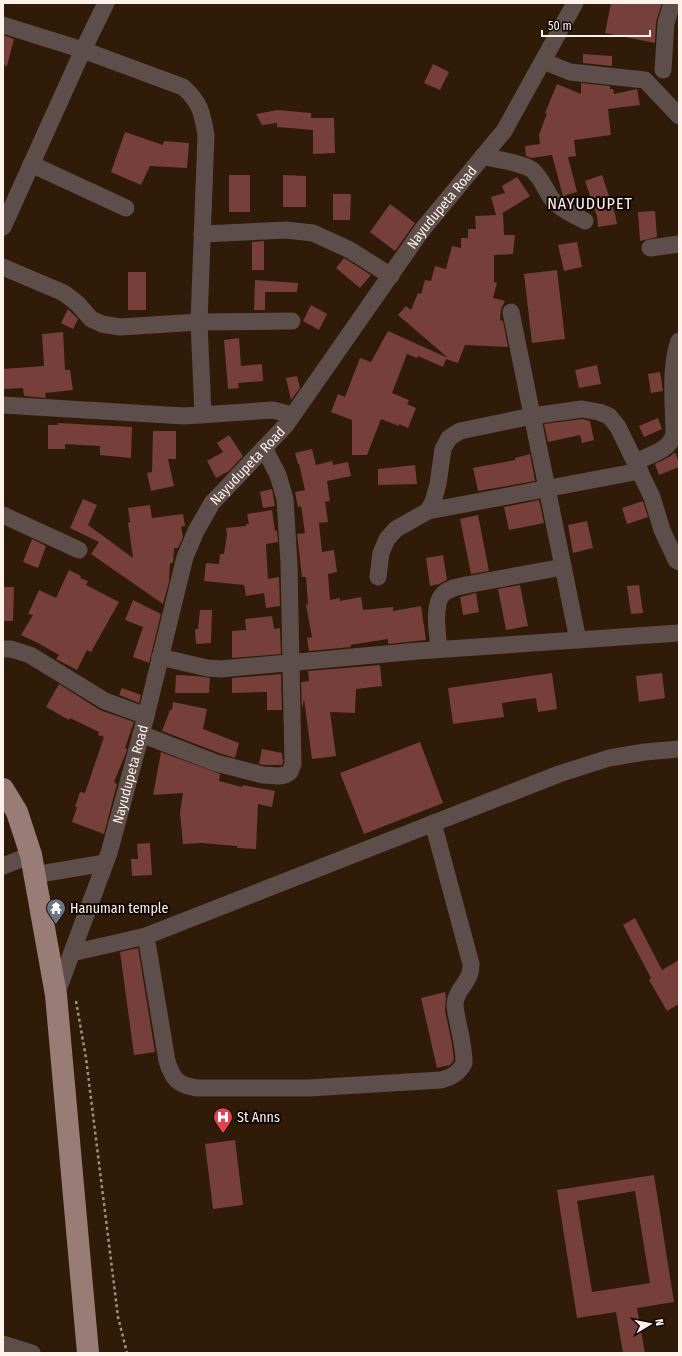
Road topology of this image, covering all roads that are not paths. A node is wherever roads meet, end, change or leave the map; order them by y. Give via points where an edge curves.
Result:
1 (106, 3) edge
2 (575, 3) edge
3 (672, 3) edge
4 (673, 23) edge
5 (3, 25) edge
6 (83, 50) junction
7 (543, 61) junction
8 (671, 69) edge
9 (645, 80) junction
10 (679, 116) edge
11 (483, 156) junction
12 (31, 164) junction
13 (126, 208) dead end
14 (585, 221) dead end
15 (3, 227) edge
16 (202, 234) junction
17 (679, 244) edge
18 (650, 248) dead end
19 (3, 267) edge
20 (391, 276) junction
21 (511, 312) dead end
22 (292, 321) dead end
23 (199, 322) junction
24 (679, 341) edge
25 (3, 405) edge
26 (203, 415) junction
27 (292, 415) junction
28 (532, 416) junction
29 (264, 448) junction
30 (637, 467) junction
31 (547, 489) junction
32 (428, 511) junction
33 (3, 515) edge
34 (79, 550) dead end
35 (679, 562) edge
36 (563, 567) junction
37 (378, 577) dead end
38 (679, 633) edge
39 (578, 640) junction
40 (3, 649) edge
41 (439, 650) junction
42 (160, 657) junction
43 (291, 662) junction
44 (146, 716) junction
45 (141, 734) junction
46 (679, 750) edge
47 (3, 790) edge
48 (433, 823) junction
49 (105, 863) junction
50 (33, 865) junction
51 (3, 866) edge
52 (146, 936) junction
53 (72, 953) junction
54 (66, 997) junction
55 (3, 1344) edge
56 (32, 1353) edge
57 (88, 1353) edge

1 - 6 street
2 - 7 street, Nayudupeta Road
3 - 4 street
4 - 8 street
5 - 6 street
6 - 12 street
6 - 16 street via 183,87 194,96 202,111 206,135
7 - 9 street via 570,72
7 - 11 street, Nayudupeta Road via 504,131
8 - 9 street
9 - 10 street
11 - 14 street via 531,170 560,207
11 - 20 street, Nayudupeta Road via 422,230
12 - 13 street
12 - 15 street
16 - 20 street via 286,230 313,233 350,250
16 - 23 street
17 - 18 street
19 - 23 street via 64,293 91,319 102,324 120,327
20 - 27 street, Nayudupeta Road
21 - 28 street
22 - 23 street
23 - 26 street
24 - 30 street via 675,352 673,439 666,447
25 - 26 street
26 - 27 street via 273,410
27 - 29 street, Nayudupeta Road
28 - 30 street via 582,409 609,416 618,427
28 - 31 street
28 - 32 street via 460,432 449,438 443,449 436,490
29 - 42 street, Nayudupeta Road via 212,503 196,531 185,557
29 - 43 street via 278,475 285,499 290,564
30 - 31 street
30 - 35 street via 652,498 662,530
31 - 32 street
31 - 36 street
32 - 37 street via 396,530 387,539 381,553
33 - 34 street
36 - 39 street
36 - 41 street via 466,585 444,594 436,611
38 - 39 street
39 - 41 street
40 - 44 street via 30,655 105,701
41 - 43 street
42 - 43 street via 221,669
42 - 44 street, Nayudupeta Road
43 - 45 street via 294,764 285,775 263,775 216,763
44 - 45 street, Nayudupeta Road
45 - 49 street, Nayudupeta Road
46 - 48 street via 609,758 559,774
47 - 50 main road via 17,812
48 - 52 street
48 - 52 street via 471,972 458,993 455,1004 464,1063 456,1074 448,1078 309,1088 197,1088 178,1082 171,1074 167,1061
49 - 50 street
49 - 53 street, Nayudupeta Road
50 - 51 street
50 - 54 main road
52 - 53 street
53 - 54 street, Nayudupeta Road
54 - 57 main road
55 - 56 street

